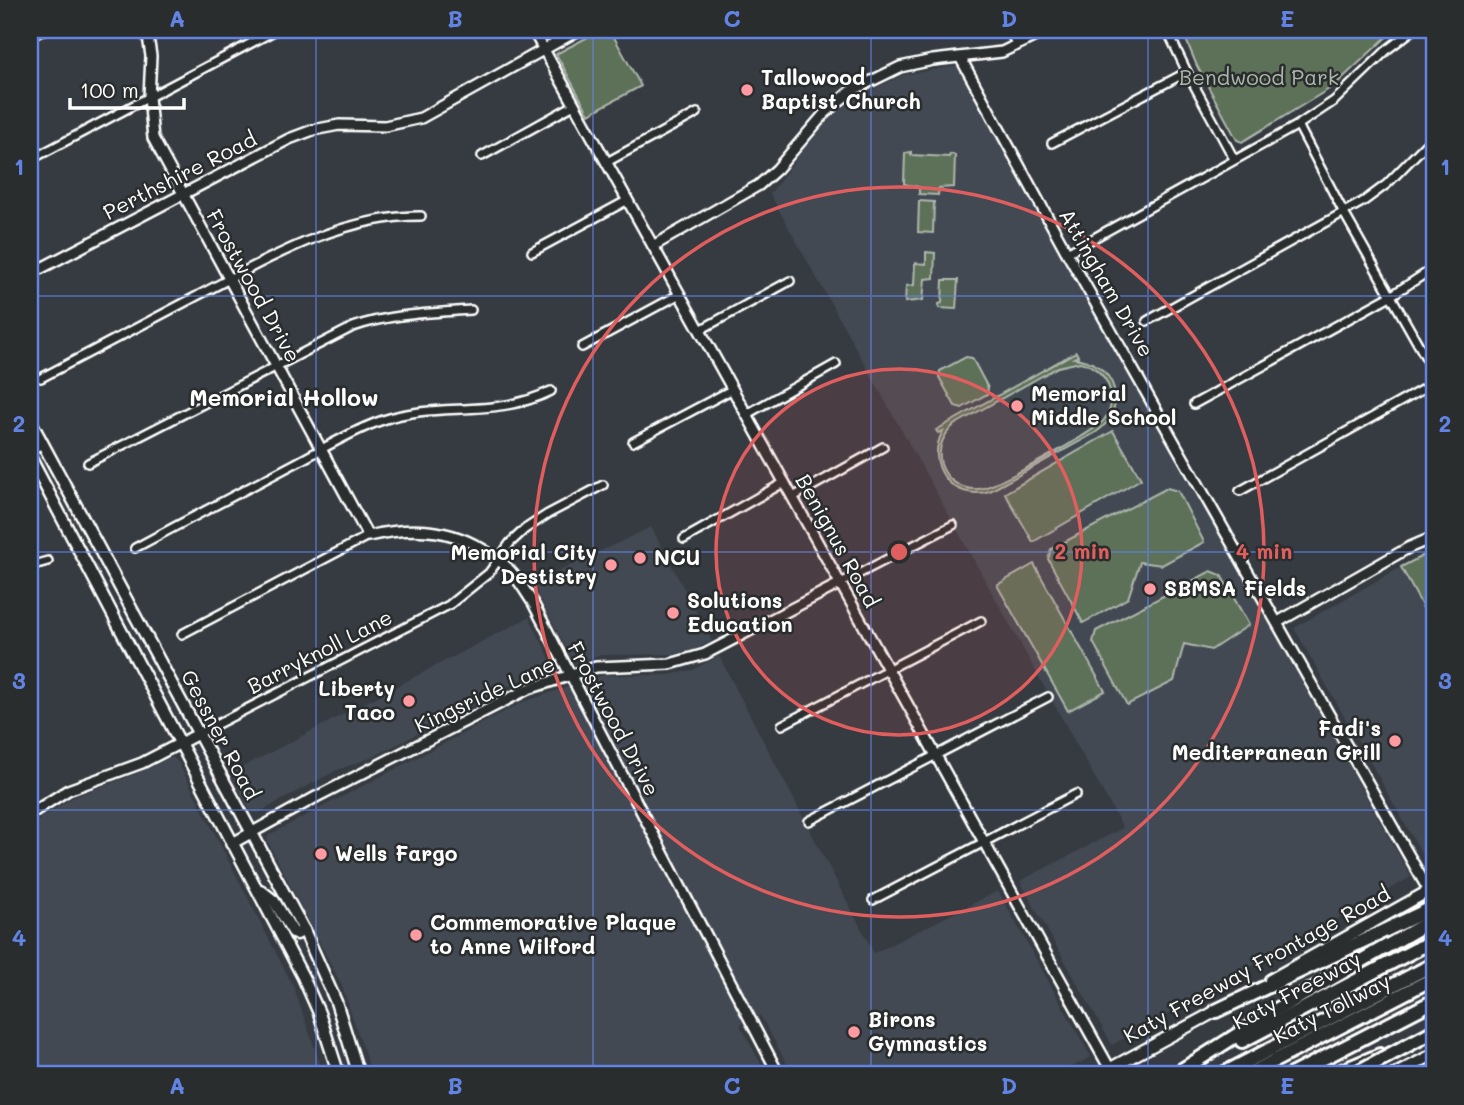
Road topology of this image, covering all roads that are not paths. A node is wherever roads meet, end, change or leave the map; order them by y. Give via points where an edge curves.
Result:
1 (44, 30) edge
2 (147, 30) edge
3 (276, 30) edge
4 (533, 30) edge
5 (579, 30) edge
6 (1009, 30) edge
7 (1048, 30) edge
8 (1167, 30) edge
9 (1413, 30) edge
10 (30, 37) edge
11 (1017, 46) junction
12 (543, 50) junction
13 (960, 57) junction
14 (1187, 72) junction
15 (149, 97) junction
16 (574, 105) junction
17 (697, 113) dead end
18 (1298, 125) junction
19 (1434, 136) edge
20 (1052, 144) dead end
21 (482, 156) dead end
22 (1234, 159) junction
23 (30, 160) edge
24 (607, 162) junction
25 (182, 193) junction
26 (628, 200) junction
27 (1344, 213) junction
28 (421, 216) dead end
29 (653, 246) junction
30 (532, 252) dead end
31 (1068, 253) junction
32 (1434, 268) edge
33 (30, 274) edge
34 (229, 279) junction
35 (790, 281) dead end
36 (680, 294) junction
37 (1392, 296) junction
38 (471, 310) dead end
39 (1147, 321) dead end
40 (700, 330) junction
41 (582, 347) dead end
42 (836, 364) dead end
43 (275, 365) junction
44 (1434, 372) edge
45 (41, 378) dead end
46 (1434, 383) edge
47 (733, 389) junction
48 (551, 391) dead end
49 (1194, 404) dead end
50 (747, 414) junction
51 (30, 420) edge
52 (633, 442) dead end
53 (43, 444) junction
54 (883, 447) dead end
55 (322, 449) junction
56 (30, 450) edge
57 (30, 457) edge
58 (88, 463) dead end
59 (785, 482) junction
60 (603, 485) dead end
61 (1240, 491) dead end
62 (793, 497) junction
63 (953, 525) dead end
64 (368, 536) junction
65 (1434, 537) edge
66 (684, 539) dead end
67 (135, 548) dead end
68 (498, 559) junction
69 (48, 561) dead end
70 (30, 566) edge
71 (841, 583) junction
72 (129, 603) junction
73 (111, 612) junction
74 (981, 621) dead end
75 (1278, 622) junction
76 (182, 634) dead end
77 (888, 669) junction
78 (570, 674) junction
79 (1048, 697) dead end
80 (782, 725) dead end
81 (198, 734) junction
82 (180, 744) junction
83 (936, 756) junction
84 (1076, 794) dead end
85 (30, 814) edge
86 (809, 821) dead end
87 (250, 832) junction
88 (984, 842) junction
89 (231, 844) junction
90 (254, 885) junction
91 (1432, 890) edge
92 (873, 901) dead end
93 (1434, 906) edge
94 (1434, 919) edge
95 (304, 930) junction
96 (1434, 940) edge
97 (1434, 964) edge
98 (1434, 978) edge
99 (1434, 1001) edge
100 (1216, 1011) junction
101 (1434, 1031) edge
102 (1434, 1054) edge
103 (1111, 1069) junction
104 (339, 1075) edge
105 (359, 1075) edge
106 (779, 1075) edge
107 (1098, 1075) edge
108 (1175, 1075) edge
109 (1220, 1075) edge
110 (1247, 1075) edge
111 (1291, 1075) edge
112 (1332, 1075) edge
113 (1352, 1075) edge
114 (1394, 1075) edge

1 - 10 street
2 - 15 street, Frostwood Drive
3 - 15 street
4 - 12 street, Benignus Road
5 - 12 street, Perthshire Road
6 - 11 street
7 - 11 street
8 - 14 street
9 - 18 street via 1334,101
11 - 13 street
12 - 16 street, Benignus Road
12 - 25 street, Perthshire Road via 421,118 385,126 339,125 313,130
13 - 29 street via 900,67 851,91 825,113 777,169 741,197
13 - 31 street, Attingham Drive
14 - 20 street
14 - 22 street
15 - 23 street
15 - 25 street, Frostwood Drive via 153,138
16 - 21 street
16 - 24 street, Benignus Road
17 - 24 street
18 - 22 street
18 - 27 street
19 - 27 street via 1387,184
22 - 31 street
24 - 26 street, Benignus Road
25 - 33 street, Perthshire Road
25 - 34 street, Frostwood Drive
26 - 29 street, Benignus Road
26 - 30 street
27 - 37 street
27 - 39 street
28 - 34 street via 335,229
29 - 36 street, Benignus Road
31 - 75 street, Attingham Drive
32 - 37 street
34 - 43 street, Frostwood Drive
34 - 45 street
35 - 40 street
36 - 40 street, Benignus Road
36 - 41 street
37 - 44 street
37 - 49 street
38 - 43 street via 372,320
40 - 47 street, Benignus Road
42 - 50 street
43 - 55 street, Frostwood Drive
43 - 58 street
46 - 61 street
47 - 50 street, Benignus Road
47 - 52 street
48 - 55 street via 509,405 384,420
50 - 59 street, Benignus Road
51 - 53 main road, Gessner Road
53 - 56 street
53 - 72 main road, Gessner Road
54 - 62 street
55 - 64 street, Frostwood Drive
55 - 67 street
57 - 73 main road, Gessner Road
59 - 62 street, Benignus Road
59 - 66 street
60 - 68 street, Barryknoll Lane via 525,529
62 - 71 street, Benignus Road
63 - 71 street, Kingsride Lane
64 - 68 street, Frostwood Drive via 408,528 428,530 467,541
64 - 76 street
65 - 75 street
68 - 78 street, Frostwood Drive via 533,603
68 - 81 street, Barryknoll Lane via 489,573 449,605
69 - 70 street
71 - 77 street, Benignus Road
71 - 78 street, Kingsride Lane via 686,661 596,667
72 - 73 main road
72 - 81 main road, Gessner Road
73 - 82 main road, Gessner Road
74 - 77 street
75 - 91 street, Attingham Drive
77 - 80 street
77 - 83 street, Benignus Road
78 - 87 street, Kingsride Lane via 510,698
78 - 106 street, Frostwood Drive
79 - 83 street
81 - 82 street, Barryknoll Lane
81 - 87 main road, Gessner Road
82 - 85 street, Barryknoll Lane via 63,792
82 - 89 main road, Gessner Road
83 - 86 street
83 - 88 street, Benignus Road
84 - 88 street
87 - 89 street, Kingsride Lane
87 - 95 main road, Gessner Road
88 - 92 street
88 - 103 street, Benignus Road
89 - 90 main road, Gessner Road
90 - 95 main road via 274,901 293,932
90 - 104 main road, Gessner Road via 303,977
91 - 100 main road, Katy Freeway Frontage Road
93 - 100 highway
94 - 108 highway
95 - 105 main road, Gessner Road via 336,1002
96 - 108 highway, Katy Freeway
97 - 109 highway, Katy Tollway
98 - 110 highway, Katy Tollway
99 - 111 highway
100 - 103 main road, Katy Freeway Frontage Road
101 - 112 highway
101 - 113 highway, bridge
102 - 114 main road
103 - 107 main road, Katy Freeway Frontage Road

